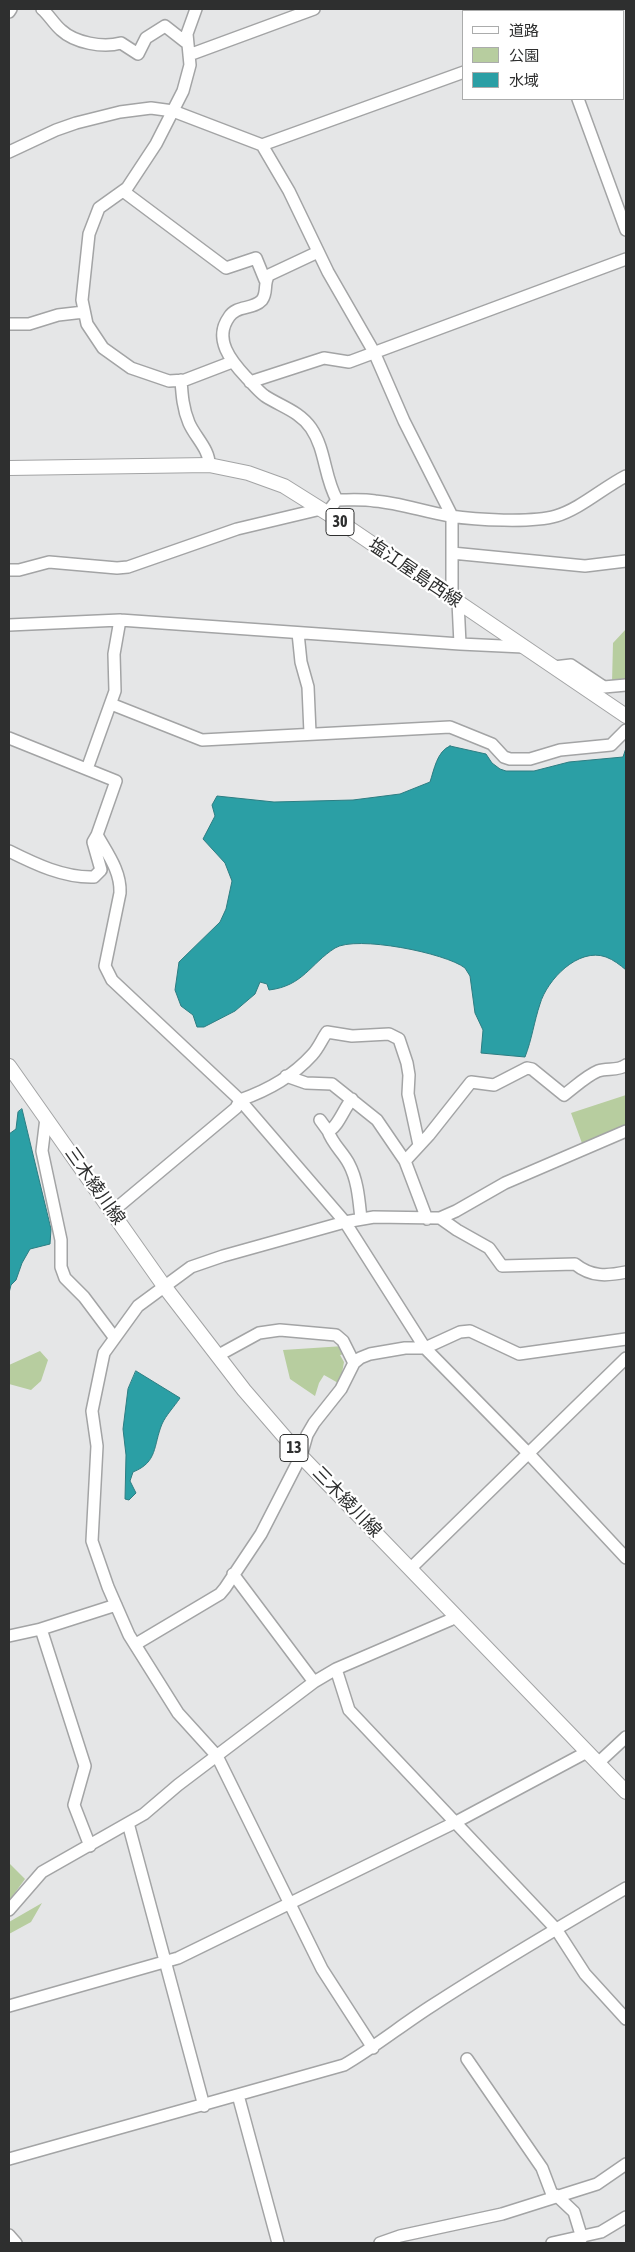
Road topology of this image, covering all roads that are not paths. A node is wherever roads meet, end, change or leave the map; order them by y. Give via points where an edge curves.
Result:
1 (10, 9) edge
2 (42, 9) edge
3 (196, 9) edge
4 (314, 9) edge
5 (9, 12) edge
6 (189, 49) junction
7 (462, 73) edge
8 (578, 100) edge
9 (173, 111) junction
10 (262, 145) junction
11 (9, 152) edge
12 (123, 191) junction
13 (626, 230) edge
14 (318, 252) junction
15 (626, 259) edge
16 (265, 280) junction
17 (84, 312) junction
18 (9, 324) edge
19 (374, 352) junction
20 (232, 362) junction
21 (180, 380) junction
22 (250, 382) junction
23 (209, 465) junction
24 (9, 468) edge
25 (626, 476) edge
26 (337, 500) junction
27 (324, 511) junction
28 (452, 516) junction
29 (452, 553) junction
30 (626, 561) edge
31 (9, 570) edge
32 (455, 600) junction
33 (120, 620) junction
34 (9, 625) edge
35 (298, 634) junction
36 (460, 644) junction
37 (524, 647) junction
38 (554, 667) junction
39 (626, 685) edge
40 (110, 704) junction
41 (626, 716) edge
42 (626, 730) edge
43 (310, 733) junction
44 (9, 738) edge
45 (87, 769) junction
46 (97, 835) junction
47 (9, 851) edge
48 (626, 1065) edge
49 (9, 1066) edge
50 (286, 1076) junction
51 (352, 1099) junction
52 (240, 1100) junction
53 (46, 1118) junction
54 (320, 1120) dead end
55 (328, 1131) junction
56 (626, 1131) edge
57 (419, 1145) junction
58 (405, 1160) junction
59 (113, 1211) junction
60 (440, 1218) junction
61 (361, 1219) junction
62 (427, 1219) junction
63 (345, 1222) junction
64 (626, 1272) edge
65 (164, 1286) junction
66 (114, 1337) junction
67 (626, 1339) edge
68 (425, 1348) junction
69 (217, 1356) junction
70 (626, 1358) edge
71 (354, 1364) junction
72 (529, 1454) junction
73 (301, 1456) junction
74 (626, 1558) edge
75 (411, 1568) junction
76 (233, 1574) junction
77 (116, 1605) junction
78 (455, 1615) junction
79 (41, 1629) junction
80 (9, 1636) edge
81 (136, 1644) junction
82 (336, 1669) junction
83 (314, 1682) junction
84 (626, 1737) edge
85 (587, 1752) junction
86 (217, 1756) junction
87 (598, 1763) junction
88 (626, 1792) edge
89 (456, 1822) junction
90 (128, 1823) junction
91 (90, 1846) junction
92 (626, 1888) edge
93 (290, 1903) junction
94 (9, 1910) edge
95 (556, 1929) junction
96 (166, 1962) junction
97 (9, 2006) edge
98 (626, 2020) edge
99 (373, 2048) junction
100 (466, 2059) dead end
101 (238, 2094) junction
102 (204, 2106) junction
103 (9, 2159) edge
104 (626, 2164) edge
105 (555, 2196) junction
106 (626, 2218) edge
107 (9, 2235) edge
108 (603, 2237) edge
109 (582, 2238) junction
110 (16, 2243) edge
111 (278, 2243) edge
112 (380, 2243) edge
113 (552, 2243) edge

1 - 5 street
2 - 6 street via 73,38 95,44 112,46 121,43 138,54 146,38 165,26
3 - 6 street via 187,34
4 - 6 street
6 - 9 street via 190,65
7 - 10 street
8 - 13 street
9 - 10 street
9 - 11 street via 150,108 111,115 56,130
9 - 12 street via 156,144
10 - 14 street via 290,191
12 - 16 street via 226,268 256,258
12 - 17 street via 99,208 88,234 82,300
14 - 16 street via 269,275
14 - 19 street
15 - 19 street
16 - 20 street via 262,300 236,310 225,324 223,344
17 - 18 street via 58,315 29,324
17 - 21 street via 87,324 104,348 131,368 169,381
19 - 22 street via 349,362 324,358
19 - 28 street via 404,421
20 - 21 street
20 - 22 street
21 - 23 street via 183,408 207,452
22 - 26 street via 263,395 296,412 311,428 320,444
23 - 24 main road, 塩江屋島西線 / 30
23 - 27 main road, 塩江屋島西線 / 30 via 248,473 284,486
25 - 28 street via 558,515 520,520
26 - 27 street
26 - 28 street via 376,501
27 - 31 street via 237,529 128,567 49,562
27 - 32 main road, 塩江屋島西線 / 30
28 - 29 street
29 - 30 street via 585,566
29 - 32 street
32 - 36 street
32 - 37 main road, 塩江屋島西線 / 30
33 - 34 street
33 - 35 street
33 - 40 street via 114,654 115,691
35 - 36 street
35 - 43 street via 308,687
36 - 37 street
37 - 38 main road, 塩江屋島西線 / 30
38 - 39 street via 571,665 604,687
38 - 41 main road, 塩江屋島西線 / 30
40 - 43 street via 202,740
40 - 45 street
42 - 43 street via 611,745 510,759 492,744 450,727
44 - 45 street
45 - 46 street via 116,781
46 - 47 street via 93,842 101,870 94,877 81,878 57,872
46 - 52 street via 120,883 105,966 107,973
48 - 57 street via 593,1074 564,1095 528,1068 494,1085 471,1082
49 - 53 main road, 三木綾川線 / 13
50 - 51 street via 306,1084 332,1084
50 - 52 street via 260,1093
50 - 57 street via 312,1055 326,1032 395,1036 407,1063 408,1094
51 - 55 street via 336,1127
51 - 58 street via 377,1120
52 - 59 street via 236,1108
52 - 63 street
53 - 59 main road, 三木綾川線 / 13
53 - 66 street via 42,1151 61,1240 61,1267 65,1278
54 - 55 street
55 - 61 street via 332,1142 349,1164 357,1185
56 - 60 street via 505,1183
57 - 58 street
58 - 62 street
59 - 65 main road, 三木綾川線 / 13
60 - 62 street
60 - 64 street via 490,1248 502,1266 575,1264 584,1271 605,1276
61 - 62 street
61 - 63 street
63 - 65 street via 191,1267
63 - 68 street
65 - 66 street via 138,1306
65 - 69 main road, 三木綾川線 / 13
66 - 77 street via 104,1353 92,1411 96,1446 92,1541
67 - 68 street via 519,1354 470,1331 460,1332
68 - 71 street via 370,1354
68 - 72 street
69 - 71 street via 259,1333 280,1330 336,1335 343,1341
69 - 73 main road, 三木綾川線 / 13
70 - 72 street
71 - 73 street via 341,1389 307,1435
72 - 74 street
72 - 75 street
73 - 75 main road, 三木綾川線 / 13
73 - 76 street via 261,1534
75 - 78 main road, 三木綾川線 / 13
76 - 81 street via 220,1594
76 - 83 street
77 - 79 street
77 - 81 street
78 - 82 street
78 - 85 main road, 三木綾川線 / 13
79 - 80 street
79 - 91 street via 85,1766 74,1806
81 - 86 street via 178,1713
82 - 83 street
82 - 89 street via 350,1710
83 - 86 street
84 - 87 street
85 - 87 main road, 三木綾川線 / 13
85 - 89 street
86 - 90 street
86 - 93 street
87 - 88 main road, 三木綾川線 / 13
89 - 93 street
89 - 95 street
90 - 91 street
90 - 96 street
91 - 94 street via 42,1872
92 - 95 street
93 - 96 street
93 - 99 street via 322,1969
95 - 98 street via 585,1974
95 - 99 street via 432,2005
96 - 97 street
96 - 102 street
99 - 101 street via 344,2065
100 - 105 street via 542,2168
101 - 102 street
101 - 111 street
102 - 103 street
104 - 105 street via 597,2184
105 - 109 street via 574,2212
105 - 112 street via 502,2214
106 - 108 street
107 - 110 street
108 - 109 street
109 - 113 street

